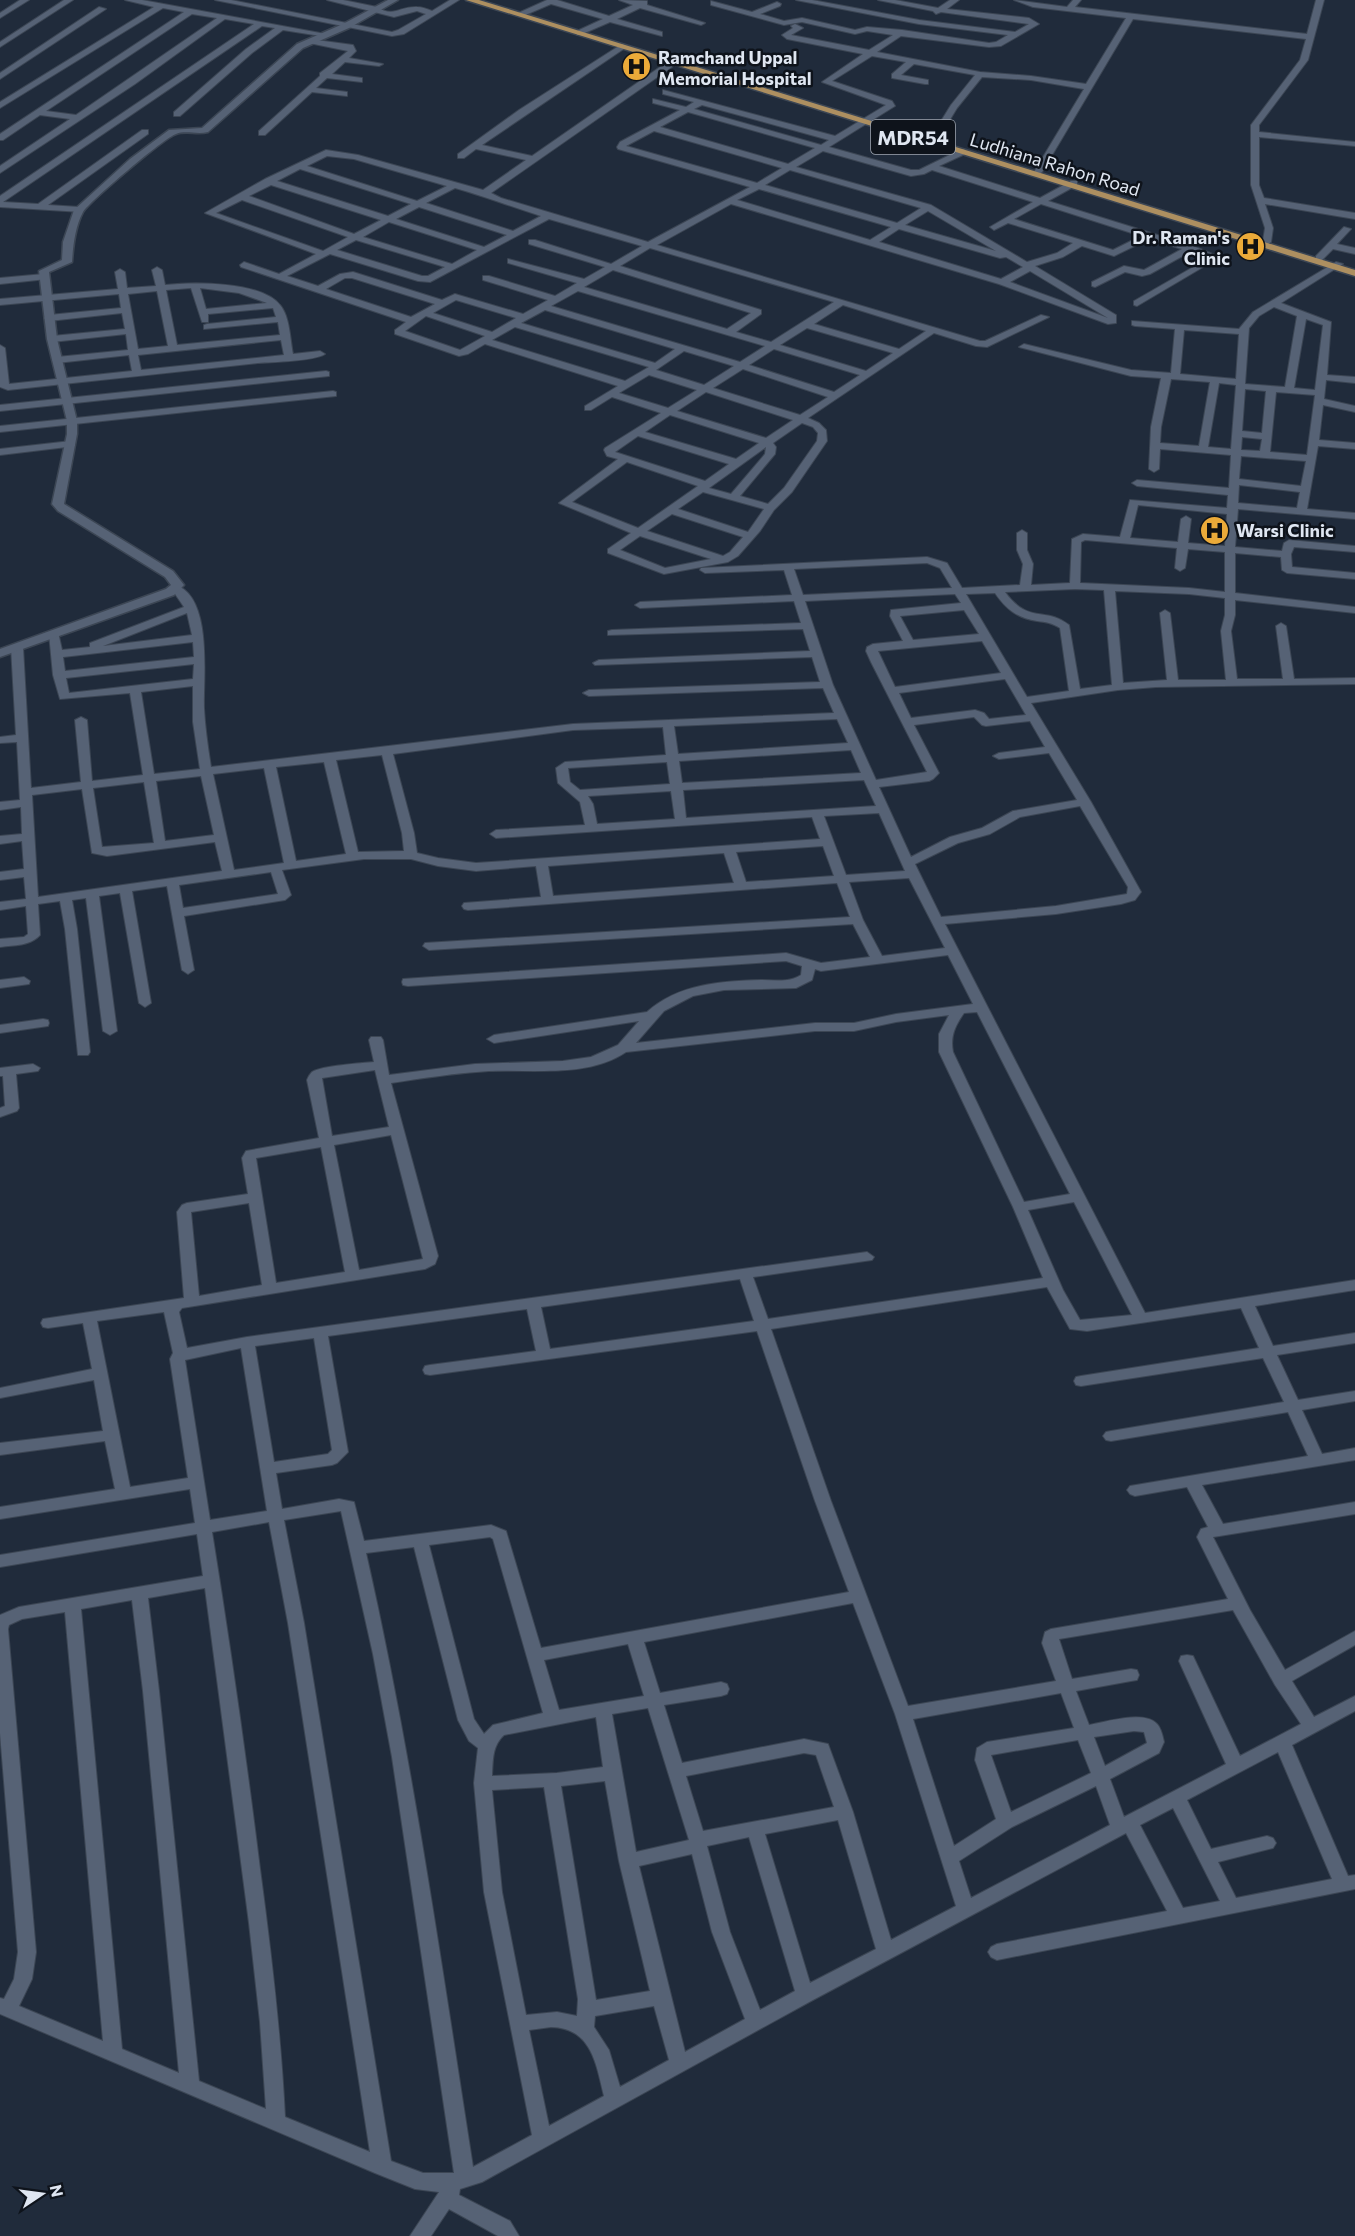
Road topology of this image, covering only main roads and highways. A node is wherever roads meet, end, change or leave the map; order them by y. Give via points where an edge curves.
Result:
1 (470, 0) edge
2 (484, 0) edge
3 (523, 13) junction
4 (583, 32) junction
5 (675, 61) junction
6 (868, 121) junction
7 (1071, 184) junction
8 (1265, 244) junction
9 (1336, 266) junction
10 (1355, 271) edge

1 - 3 main road, Ludhiana Rahon Road / MDR54
2 - 3 main road, Ludhiana Rahon Road / MDR54
3 - 4 main road, Ludhiana Rahon Road / MDR54
4 - 5 main road, Ludhiana Rahon Road / MDR54
4 - 5 main road, Ludhiana Rahon Road / MDR54
5 - 6 main road, Ludhiana Rahon Road / MDR54
6 - 7 main road, Ludhiana Rahon Road / MDR54
6 - 7 main road, Ludhiana Rahon Road / MDR54
7 - 8 main road, Ludhiana Rahon Road / MDR54
8 - 9 main road, Ludhiana Rahon Road / MDR54
8 - 9 main road, Ludhiana Rahon Road / MDR54
9 - 10 main road, Ludhiana Rahon Road / MDR54

